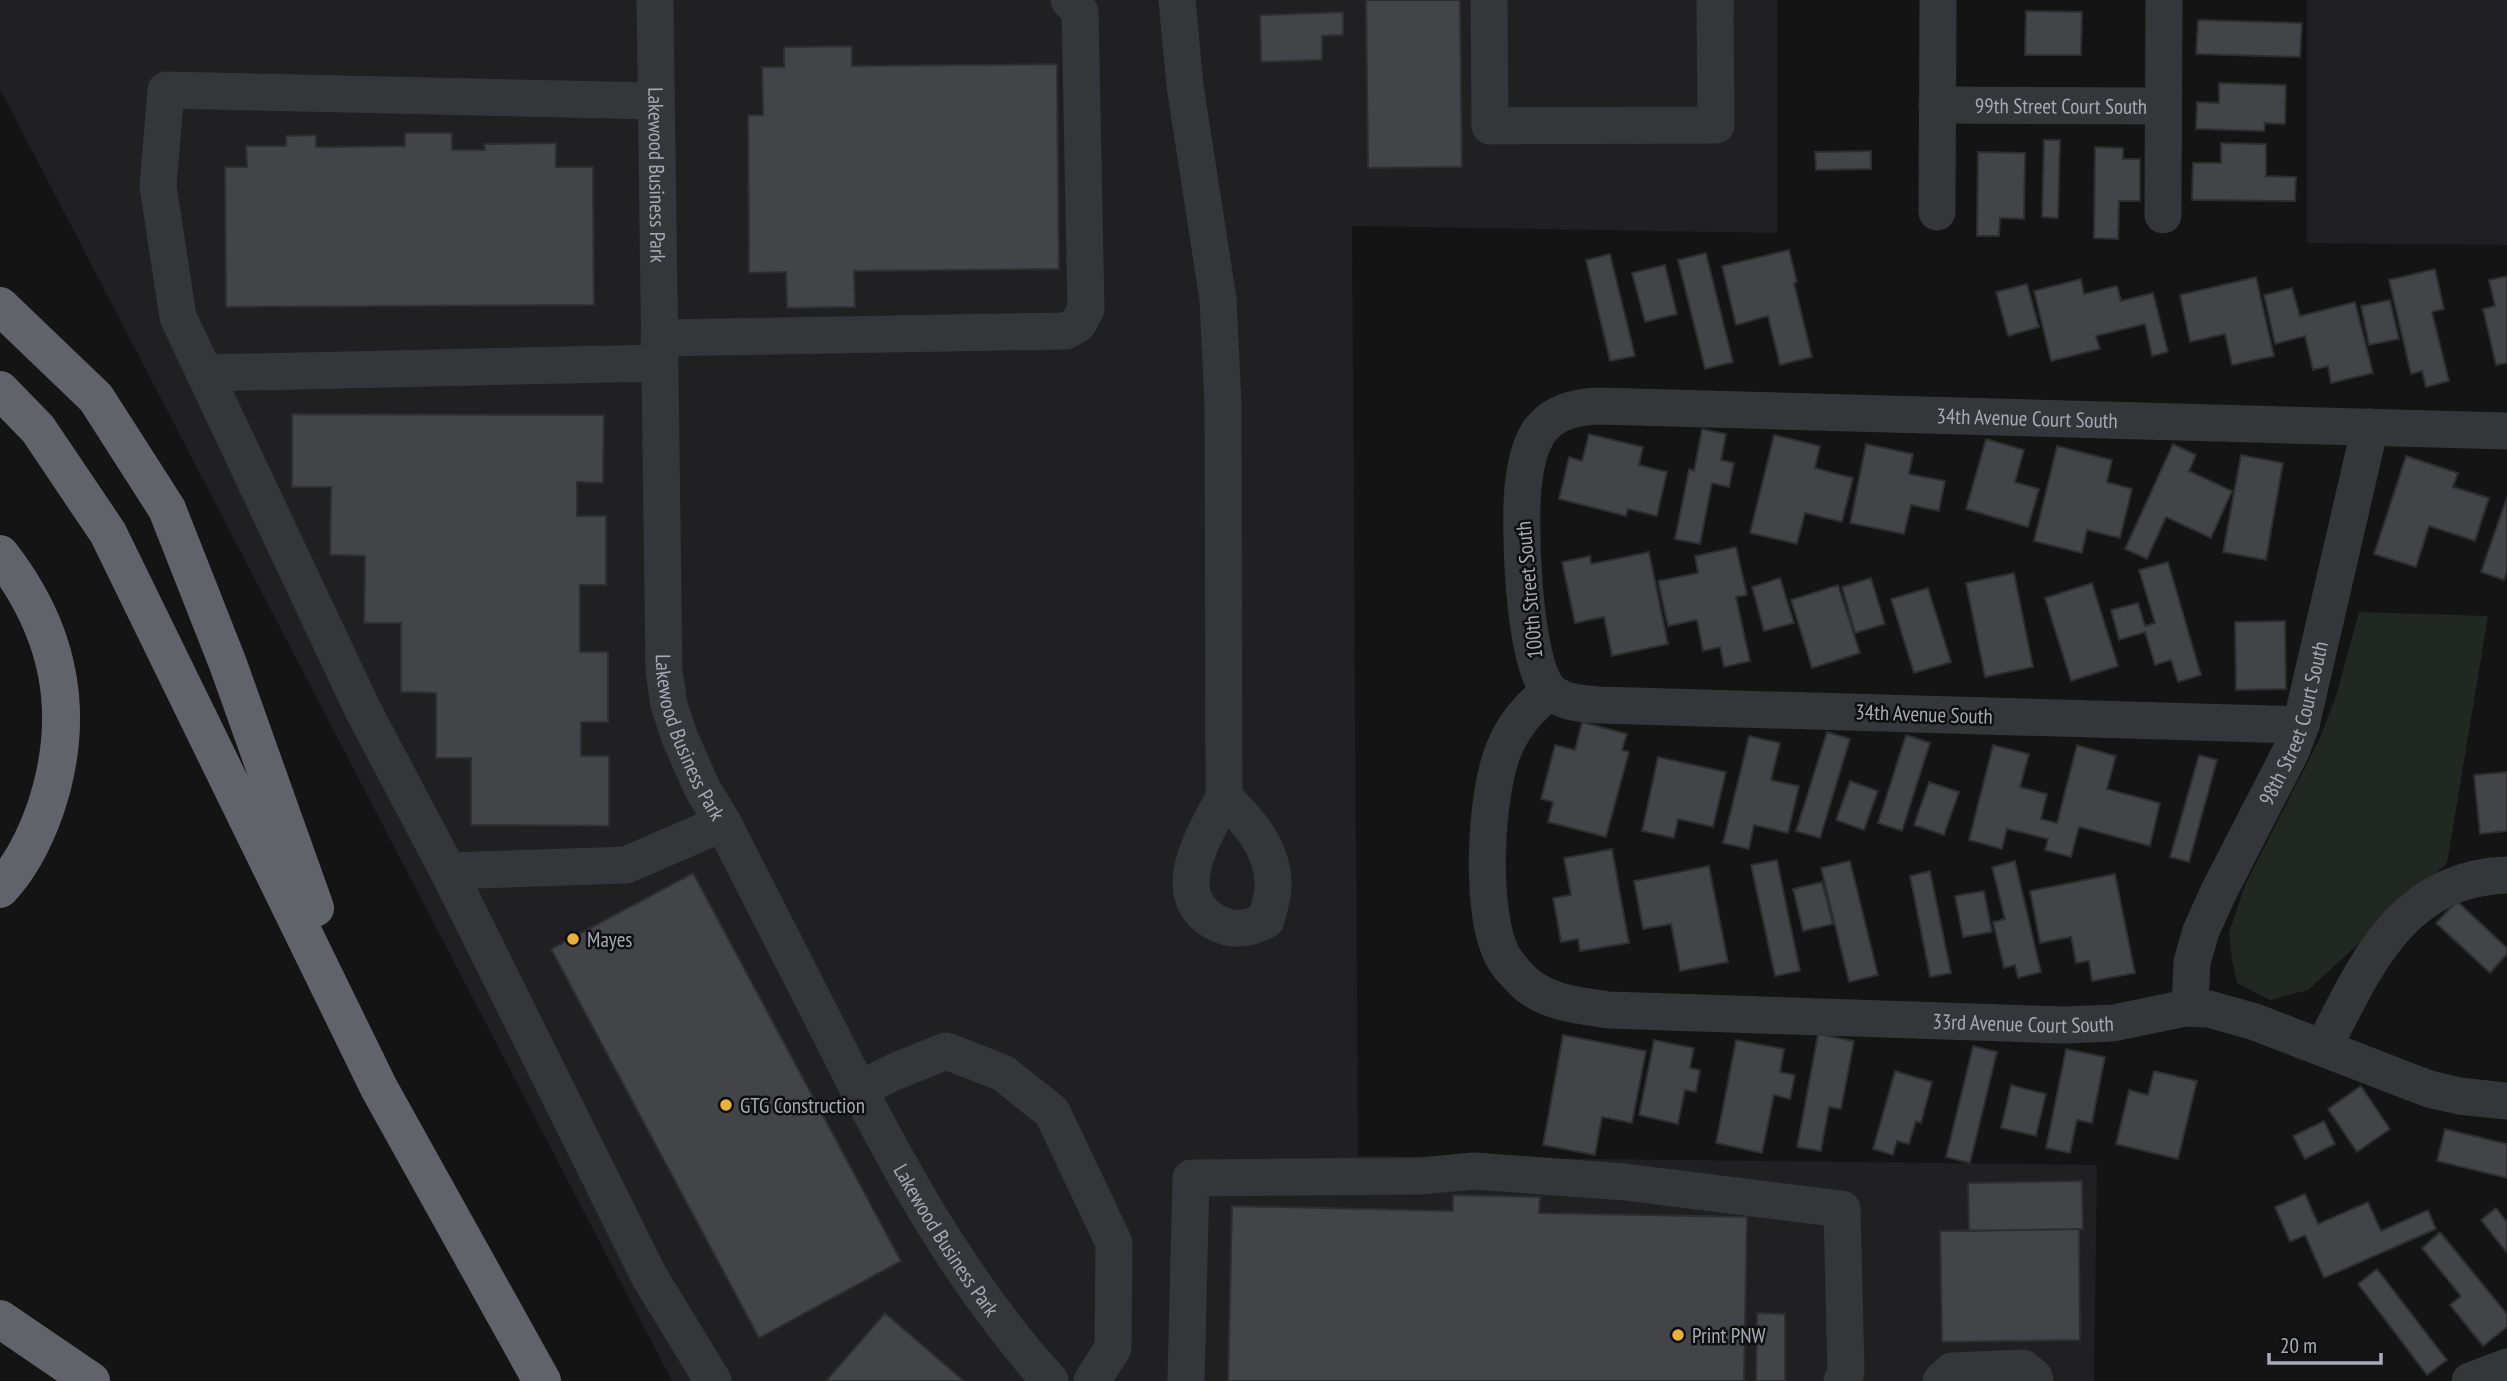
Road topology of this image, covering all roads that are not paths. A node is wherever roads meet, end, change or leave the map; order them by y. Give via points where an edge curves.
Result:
1 (655, 0) edge
2 (1069, 0) edge
3 (1177, 0) edge
4 (1489, 0) edge
5 (1715, 0) edge
6 (1938, 0) edge
7 (2164, 0) edge
8 (655, 101) junction
9 (1937, 106) junction
10 (2163, 106) junction
11 (1937, 212) dead end
12 (2163, 215) dead end
13 (0, 306) edge
14 (659, 350) junction
15 (204, 373) junction
16 (0, 390) edge
17 (1549, 421) joint
18 (2370, 427) junction
19 (2507, 431) edge
20 (0, 554) edge
21 (1549, 691) junction
22 (2301, 725) junction
23 (1224, 797) dead end
24 (723, 823) junction
25 (448, 871) junction
26 (2507, 875) edge
27 (0, 889) edge
28 (2190, 1007) junction
29 (2323, 1048) junction
30 (379, 1088) junction
31 (858, 1090) junction
32 (2507, 1101) edge
33 (0, 1319) edge
34 (2507, 1367) edge
35 (91, 1381) edge
36 (542, 1381) edge
37 (713, 1381) edge
38 (1050, 1381) edge
39 (1092, 1381) edge
40 (1186, 1381) edge
41 (1842, 1381) edge
42 (1941, 1381) edge
43 (2035, 1381) edge
44 (2470, 1381) edge

1 - 8 street, Lakewood Business Park
2 - 14 street via 1080,12 1086,309 1078,324 1066,331
3 - 23 street via 1185,86 1218,299 1223,404
4 - 5 street via 1490,126 1716,125
6 - 9 street
7 - 10 street, 99th Street Court South
8 - 14 street, Lakewood Business Park
8 - 15 street via 166,90 158,186 178,317
9 - 10 street, 99th Street Court South
9 - 11 street
10 - 12 street
13 - 30 highway via 96,398 167,509 228,664
14 - 15 street
14 - 24 street, Lakewood Business Park via 665,688 687,755
15 - 25 street via 363,710
16 - 30 highway via 38,429 108,533
17 - 18 street, 34th Avenue Court South via 1573,409 1619,406
17 - 21 street, 100th Street South via 1531,449 1521,509 1531,645
18 - 19 street, 34th Avenue Court South
18 - 22 street, 98th Street Court South
20 - 27 highway via 40,615 62,693 55,781 40,823
21 - 22 street, 34th Avenue South via 1563,699 1592,704
21 - 28 street, 33rd Avenue Court South via 1524,714 1503,750 1488,837 1487,891 1502,955 1527,985 1551,998 1609,1010 2085,1025
22 - 28 street, 98th Street Court South via 2201,931 2191,971
24 - 25 street via 626,866
24 - 31 street, Lakewood Business Park
25 - 37 street via 649,1276
26 - 29 street via 2457,884 2409,911 2373,954
28 - 29 street, 33rd Avenue Court South via 2233,1014
29 - 32 street, 33rd Avenue Court South via 2429,1089
30 - 36 highway
31 - 38 street, Lakewood Business Park via 944,1239
31 - 39 street via 946,1051 1003,1073 1052,1112 1114,1242 1113,1348
33 - 35 highway
34 - 44 street
40 - 41 street via 1192,1178 1421,1176 1474,1171 1625,1182 1842,1209 1846,1372
42 - 43 street via 1952,1371 2023,1368

